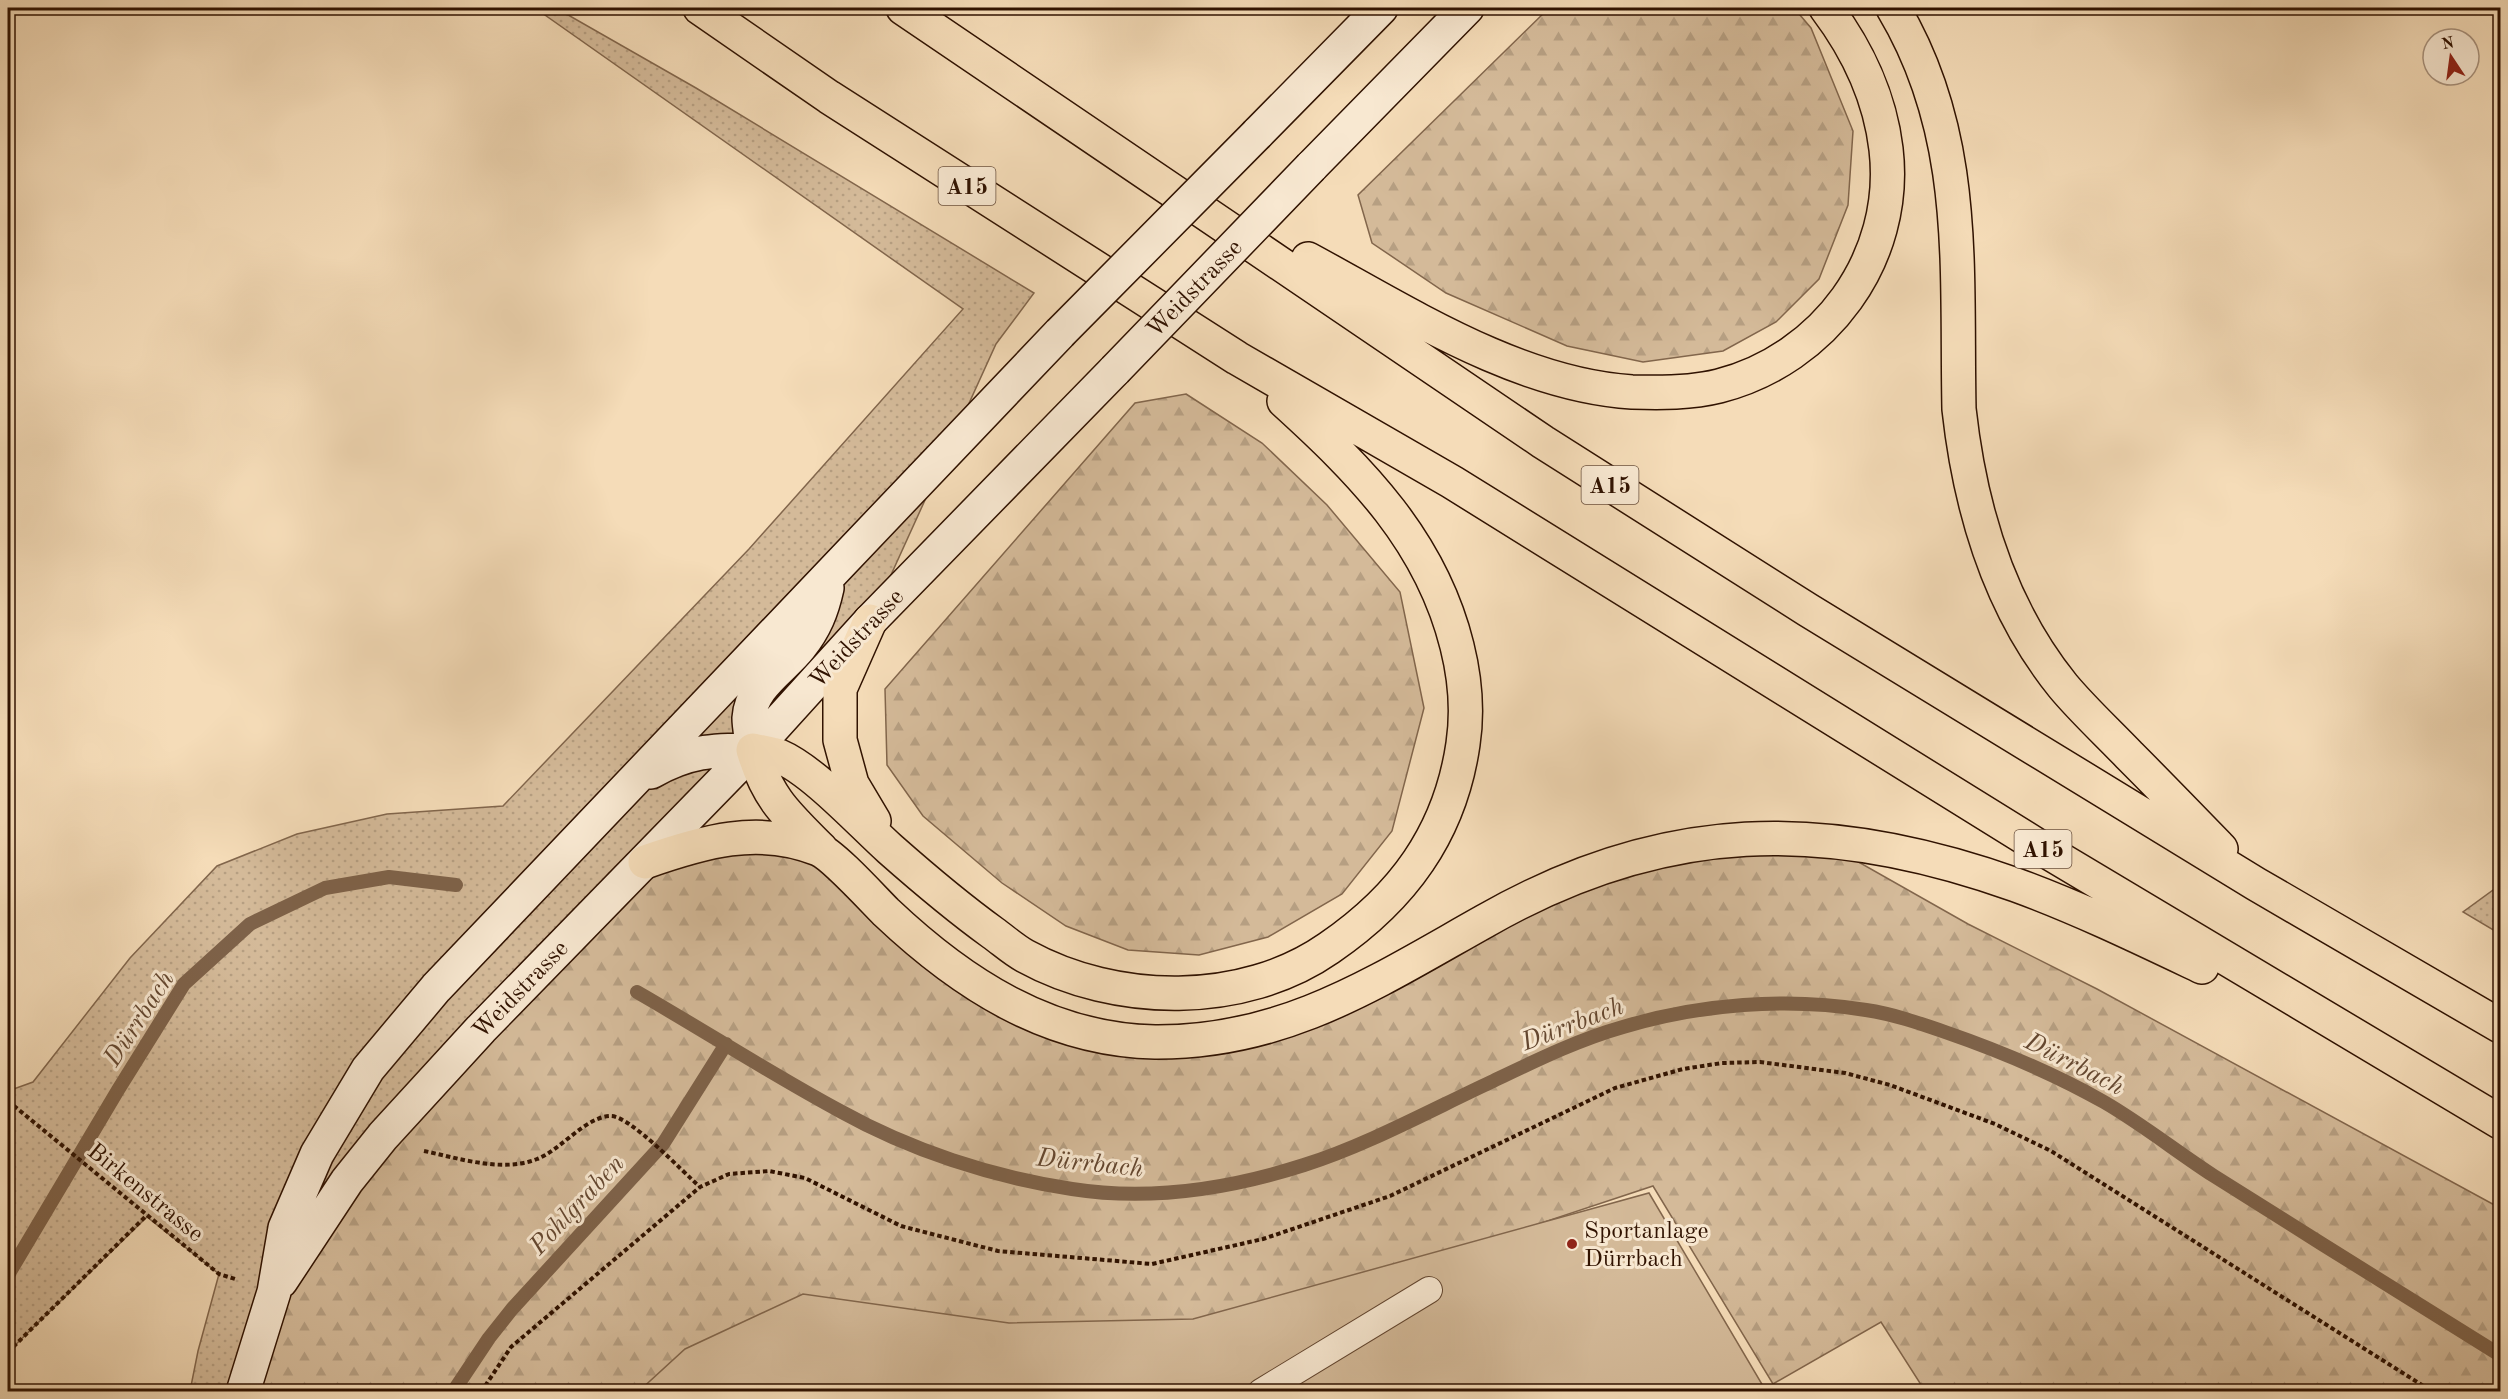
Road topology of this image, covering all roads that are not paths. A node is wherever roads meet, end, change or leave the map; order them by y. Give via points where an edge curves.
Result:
1 (700, 8) edge
2 (903, 8) edge
3 (1381, 8) edge
4 (1467, 8) edge
5 (1826, 8) edge
6 (1893, 8) edge
7 (1159, 180) junction
8 (1237, 358) junction
9 (828, 579) junction
10 (870, 621) junction
11 (753, 750) junction
12 (635, 780) junction
13 (822, 850) junction
14 (892, 850) junction
15 (645, 862) junction
16 (2256, 884) junction
17 (2500, 1026) edge
18 (2350, 1035) junction
19 (2500, 1122) edge
20 (1429, 1290) dead end
21 (274, 1292) junction
22 (243, 1392) edge
23 (1261, 1392) edge

1 - 8 highway, A15 via 829,97
2 - 7 highway, A15
3 - 9 main road, Weidstrasse, bridge via 1060,333
4 - 10 main road, Weidstrasse, bridge
5 - 7 highway via 1866,75 1883,128 1887,150 1883,219 1859,281 1833,319 1782,360 1718,386 1682,392 1630,392 1564,381 1528,368 1438,329
6 - 16 highway via 1926,74 1947,147 1956,225 1962,439 1978,519 1992,560 2025,630 2063,685
7 - 16 highway, A15 via 1543,442 1808,610
8 - 14 highway via 1315,429 1378,495 1423,559 1446,609 1464,683 1464,740 1447,808 1408,877 1389,901 1351,934 1296,966 1239,987 1168,993 1100,984 1024,956 956,906
8 - 18 highway, A15 via 1452,482
9 - 11 main road via 822,613 800,647 771,675 756,697 749,717
9 - 12 main road, Weidstrasse
10 - 11 main road, Weidstrasse
10 - 14 highway via 840,689 840,740 852,784
11 - 12 main road via 711,750 671,760
11 - 13 highway via 762,779 781,808
11 - 14 highway via 778,756 809,775
11 - 15 main road, Weidstrasse
12 - 21 main road, Weidstrasse via 436,988 368,1070 317,1154 285,1228
13 - 15 highway via 781,839 735,837
13 - 18 highway via 922,946 962,977 1052,1022 1149,1042 1201,1041 1269,1028 1342,999 1498,913 1581,874 1666,850 1766,837 1866,844 2017,886 2101,920
15 - 21 main road, Weidstrasse via 481,1029 383,1136 347,1181
16 - 17 highway, A15
18 - 19 highway, A15
20 - 23 lane
21 - 22 main road, Weidstrasse

